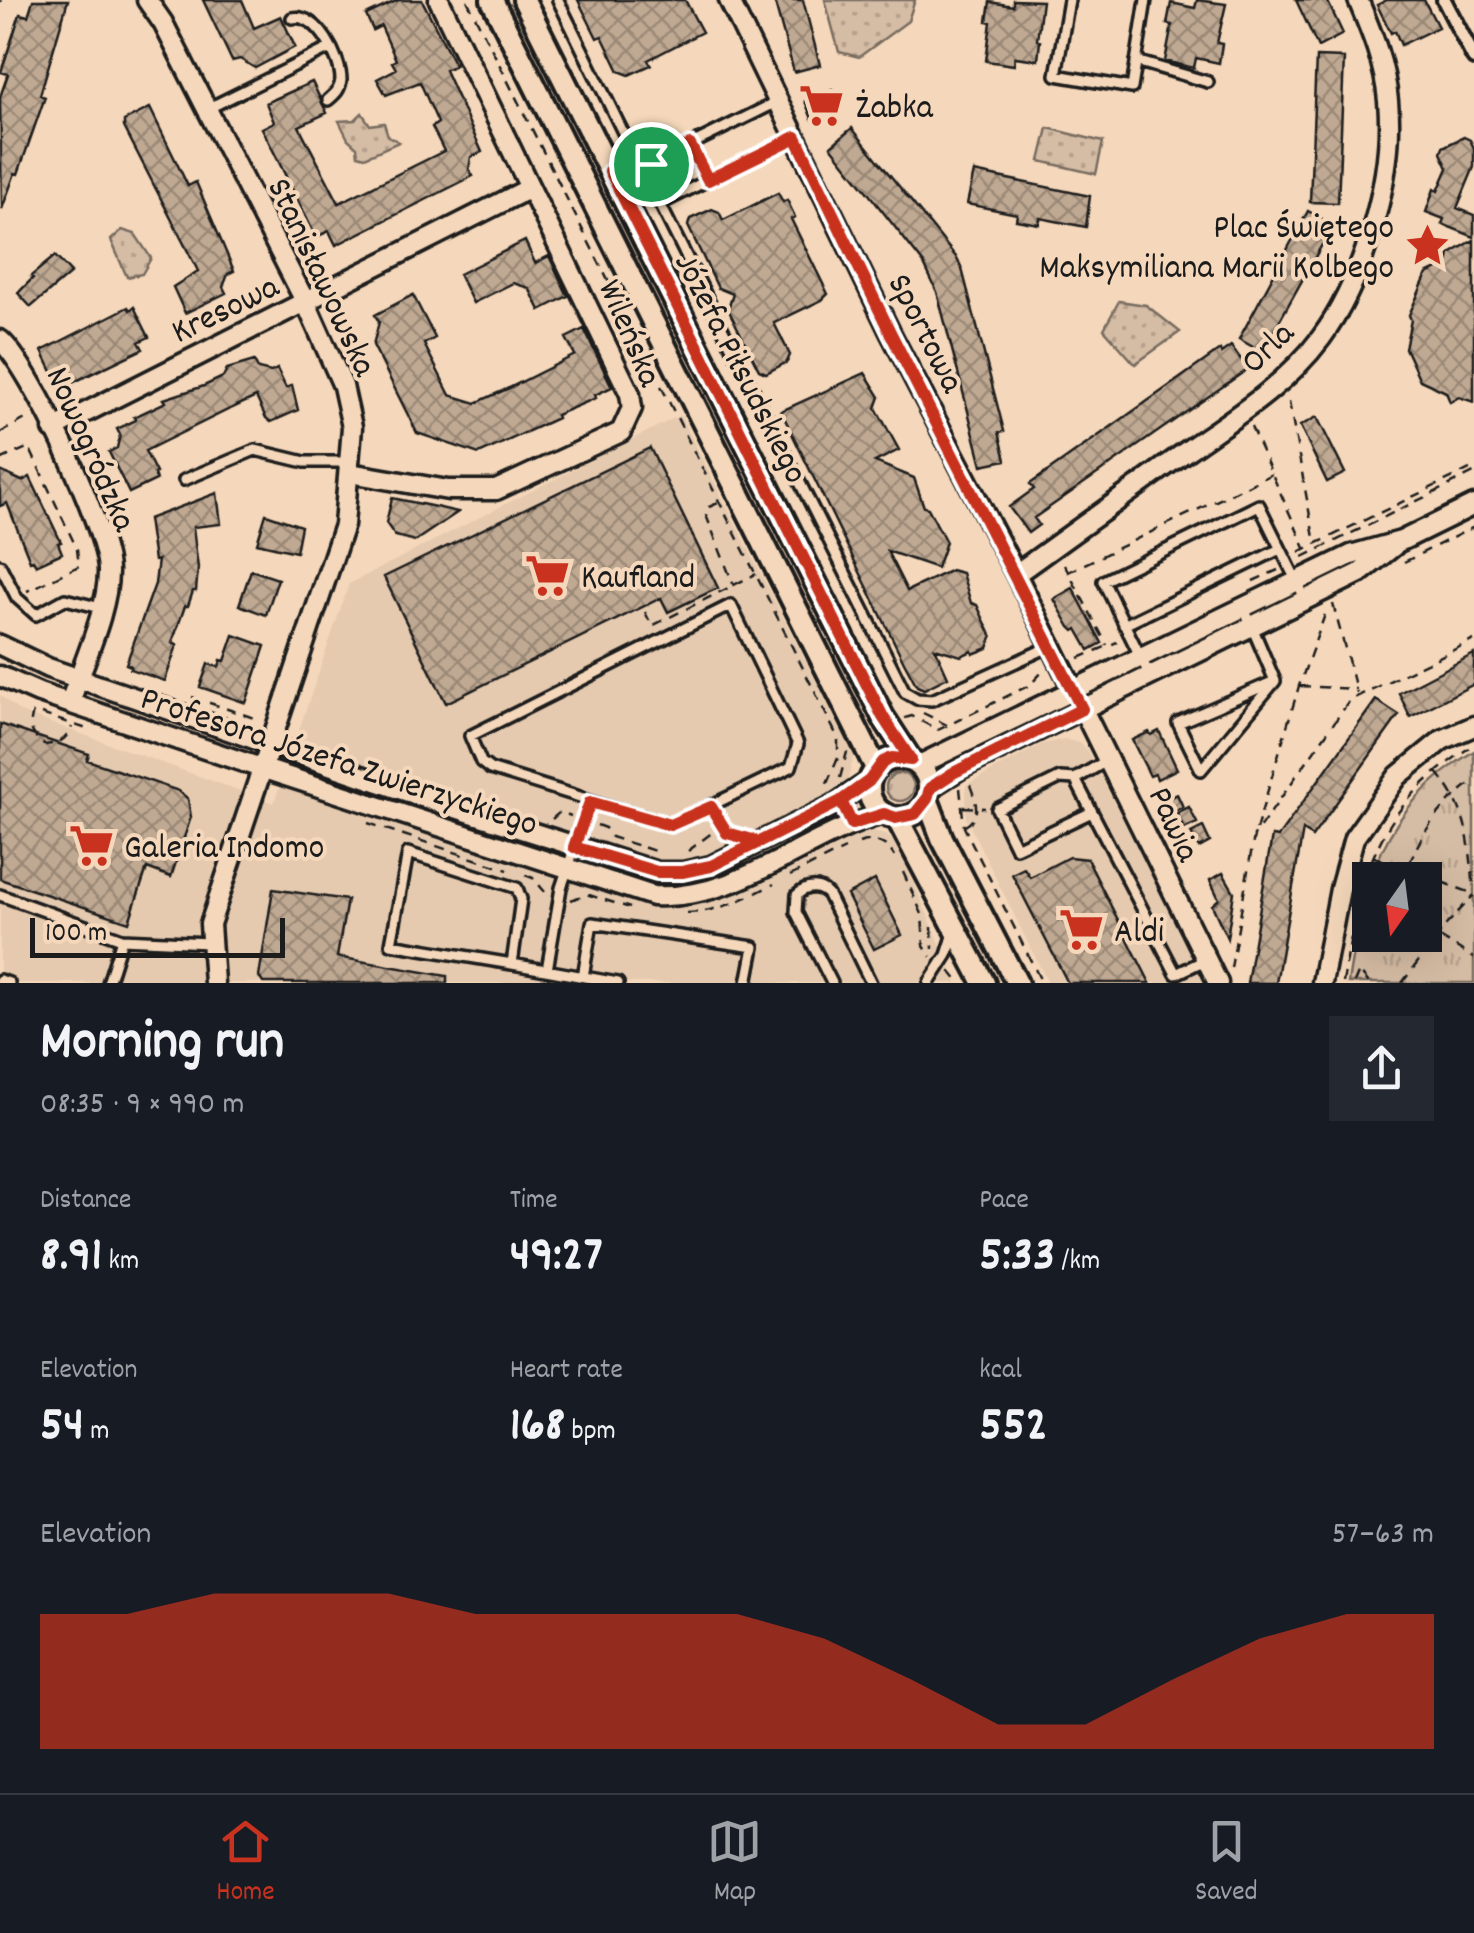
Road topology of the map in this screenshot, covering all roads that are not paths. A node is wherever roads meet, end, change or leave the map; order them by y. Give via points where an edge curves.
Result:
1 (147, 0) edge
2 (439, 0) edge
3 (492, 0) edge
4 (524, 0) edge
5 (558, 0) edge
6 (729, 0) edge
7 (1068, 0) edge
8 (1146, 0) edge
9 (1358, 0) edge
10 (1444, 0) edge
11 (292, 18) dead end
12 (330, 48) junction
13 (1474, 58) edge
14 (1136, 61) junction
15 (1208, 82) dead end
16 (328, 100) dead end
17 (780, 101) junction
18 (207, 108) junction
19 (796, 137) junction
20 (690, 145) junction
21 (640, 169) junction
22 (610, 171) junction
23 (708, 180) junction
24 (530, 188) junction
25 (306, 303) junction
26 (0, 340) edge
27 (53, 429) junction
28 (351, 467) junction
29 (184, 480) dead end
30 (1474, 505) edge
31 (1401, 541) junction
32 (1280, 549) junction
33 (0, 565) edge
34 (1292, 573) junction
35 (1016, 574) junction
36 (1306, 600) junction
37 (101, 608) junction
38 (1244, 608) junction
39 (1124, 625) junction
40 (1252, 626) junction
41 (0, 645) edge
42 (1051, 646) junction
43 (1136, 649) junction
44 (0, 676) edge
45 (1150, 676) junction
46 (78, 677) junction
47 (1275, 681) junction
48 (1073, 691) junction
49 (70, 704) junction
50 (1082, 709) junction
51 (1474, 726) edge
52 (270, 744) junction
53 (1108, 760) junction
54 (915, 762) junction
55 (261, 768) junction
56 (872, 774) junction
57 (1076, 779) junction
58 (928, 794) junction
59 (590, 802) junction
60 (711, 807) junction
61 (1092, 812) junction
62 (887, 822) junction
63 (760, 842) junction
64 (574, 847) junction
65 (567, 868) junction
66 (0, 895) edge
67 (956, 925) junction
68 (122, 939) junction
69 (209, 943) junction
70 (1205, 960) junction
71 (512, 964) junction
72 (548, 970) junction
73 (583, 977) junction
74 (1224, 978) edge
75 (215, 979) edge
76 (0, 980) edge
77 (9, 983) edge
78 (108, 983) edge
79 (618, 983) edge
80 (747, 983) edge
81 (832, 983) edge
82 (871, 983) edge
83 (928, 983) edge
84 (984, 983) edge
85 (1017, 983) edge
86 (1322, 983) edge

1 - 18 street, Stanisławowska
2 - 24 street, Wileńska
3 - 56 street, Józefa Piłsudskiego
4 - 22 street, Józefa Piłsudskiego
5 - 21 lane
6 - 17 street, Sportowa
7 - 14 lane via 1056,75 1132,88
8 - 14 lane
9 - 35 street, Orla via 1378,48 1388,103 1385,164 1360,264 1336,313 1278,384
10 - 13 street
11 - 12 lane via 310,20
12 - 16 lane via 341,76
12 - 18 lane
14 - 15 lane
17 - 19 street, Sportowa
17 - 20 lane
18 - 25 street, Stanisławowska
19 - 23 lane
19 - 35 street, Sportowa
20 - 21 lane
20 - 23 lane
21 - 22 lane
22 - 54 street, Józefa Piłsudskiego via 883,717
23 - 42 lane via 660,204 905,692 932,700
24 - 25 street, Kresowa
24 - 28 street, Wileńska via 630,394 628,421 620,432 496,490 448,490
25 - 27 street, Kresowa
25 - 28 street, Stanisławowska via 343,386
26 - 27 street, Nowogródzka
27 - 37 street, Nowogródzka via 101,532 108,571
28 - 29 lane via 256,450
28 - 52 street, Stanisławowska via 344,525
30 - 31 street
31 - 34 street
31 - 36 street via 1360,573
32 - 34 lane
32 - 39 lane
32 - 39 lane via 1259,505 1102,581
33 - 37 lane via 17,598 36,615 66,599
34 - 36 lane
34 - 38 street
35 - 42 street, Sportowa
36 - 40 street
37 - 46 street, Nowogródzka
38 - 40 lane
38 - 43 street
39 - 43 lane
40 - 45 street
40 - 47 lane
41 - 46 street, Profesora Józefa Zwierzyckiego
42 - 48 street, Sportowa
43 - 45 lane
43 - 48 street
44 - 49 street, Profesora Józefa Zwierzyckiego
45 - 50 street
46 - 49 street, Nowogródzka
46 - 52 street, Profesora Józefa Zwierzyckiego
47 - 47 lane via 1178,723 1201,770 1213,755
48 - 50 street, Pawia
48 - 54 street
49 - 55 street, Profesora Józefa Zwierzyckiego
50 - 53 street, Pawia
50 - 58 street via 962,768
51 - 86 street via 1442,740 1398,776 1354,838
52 - 55 street, Stanisławowska
52 - 64 street, Profesora Józefa Zwierzyckiego
53 - 57 lane
53 - 70 street, Pawia
54 - 56 street via 892,758
54 - 58 street via 925,772
55 - 65 street, Profesora Józefa Zwierzyckiego
55 - 69 street, Stanisławowska
56 - 62 street via 873,804
56 - 63 street, Profesora Józefa Zwierzyckiego via 841,801
57 - 61 lane
57 - 61 lane via 1060,778 997,808 1016,848
58 - 62 street via 915,814
58 - 85 street via 942,838
59 - 60 lane via 670,825
59 - 60 lane via 490,769 470,736 731,605 798,744 791,767
59 - 64 lane
60 - 63 lane via 727,833
61 - 70 lane via 1176,974
62 - 65 street, Profesora Józefa Zwierzyckiego via 852,824 730,885 685,897 636,892
62 - 67 street
63 - 64 street, Profesora Józefa Zwierzyckiego via 711,866 669,873
64 - 65 lane
65 - 72 lane
66 - 68 lane
67 - 83 lane
67 - 84 street
68 - 69 lane
68 - 78 lane
69 - 75 street, Stanisławowska
70 - 74 street, Pawia
71 - 71 lane via 522,899 517,888 408,852 391,944
71 - 72 lane
72 - 73 lane
73 - 79 lane
73 - 80 lane via 592,923 754,947
76 - 77 lane
81 - 82 lane via 796,912 806,889 828,894

